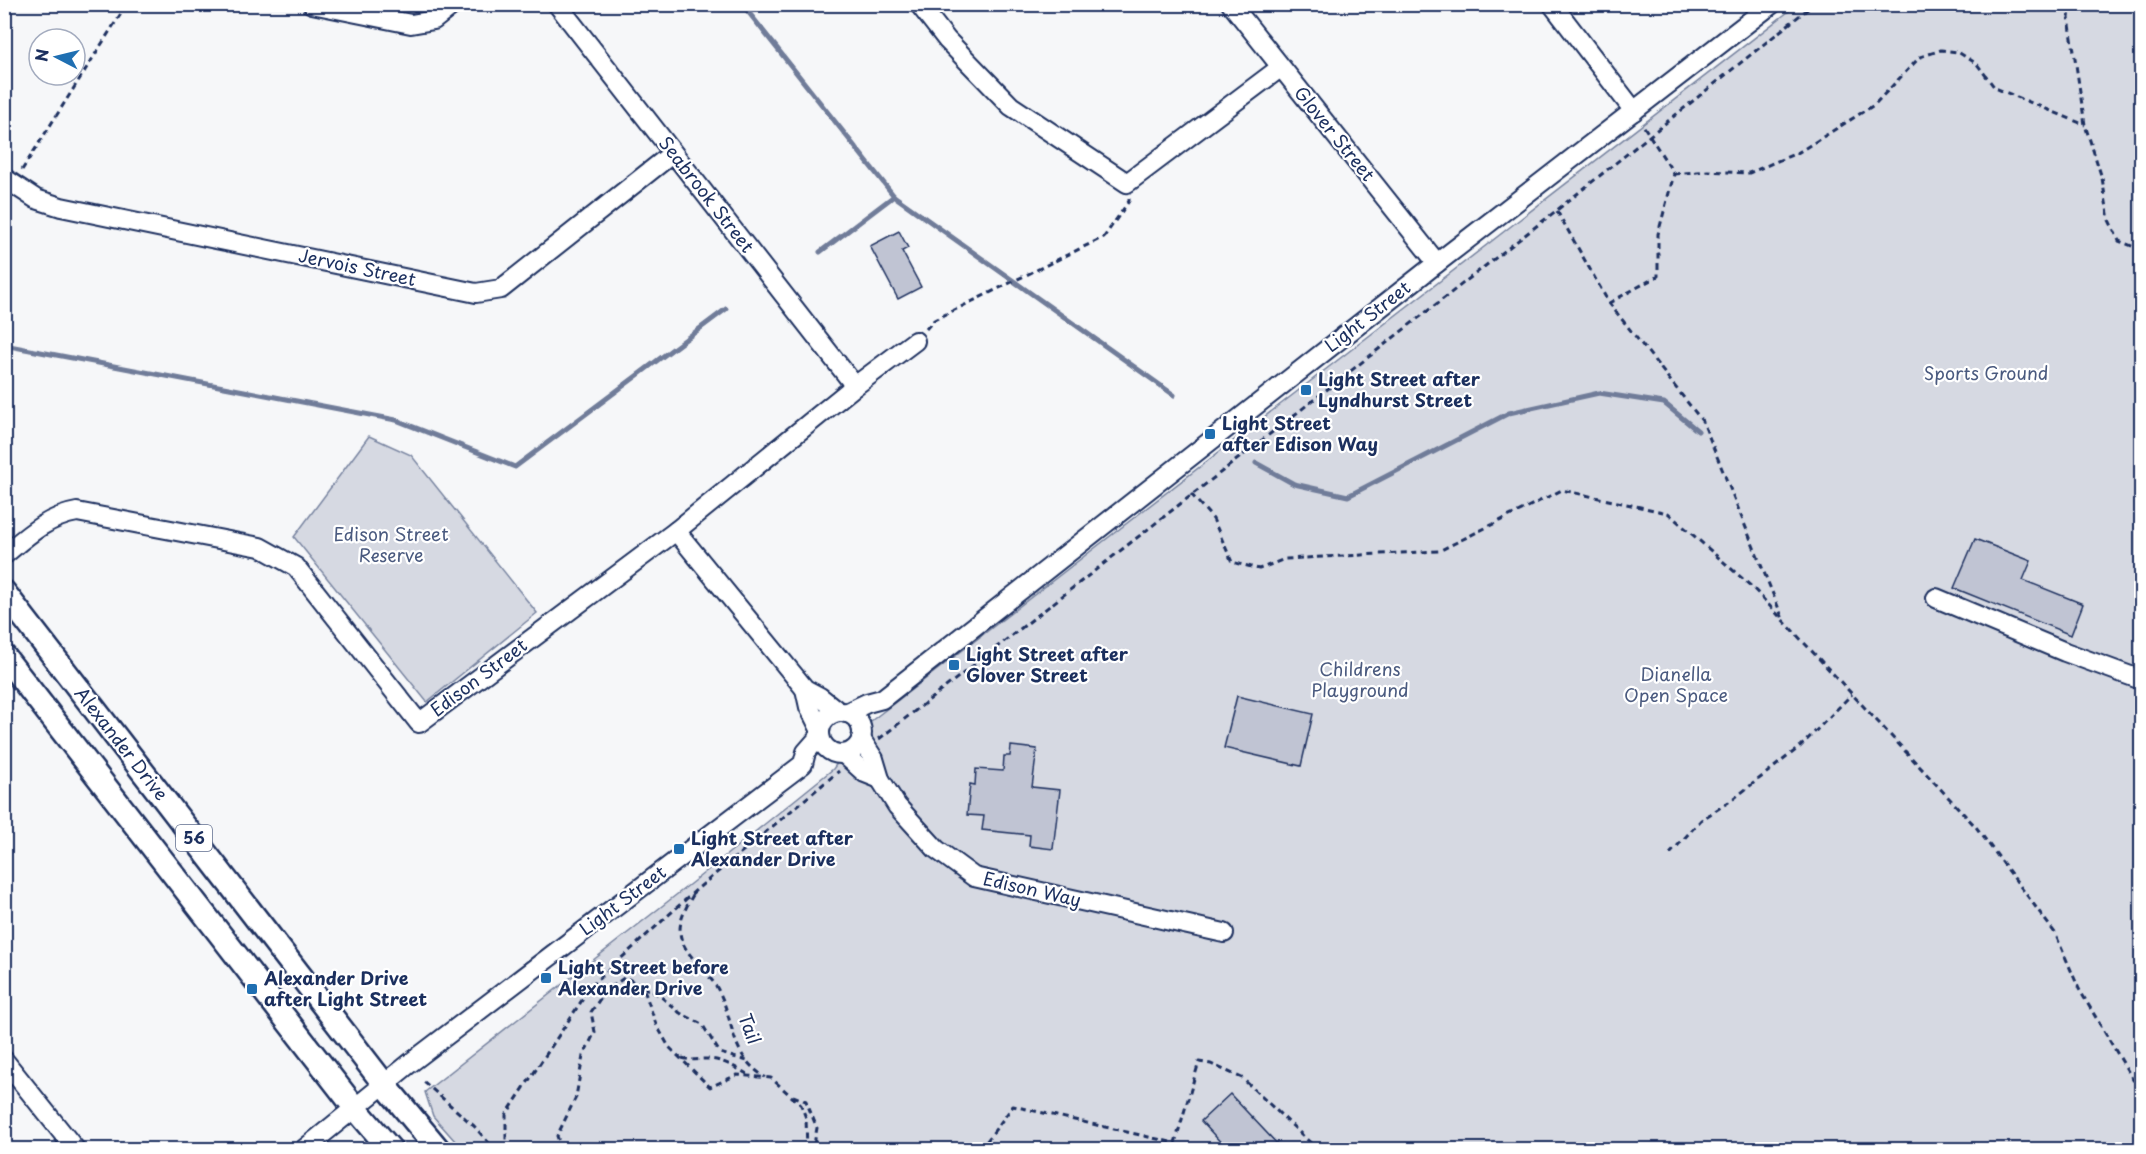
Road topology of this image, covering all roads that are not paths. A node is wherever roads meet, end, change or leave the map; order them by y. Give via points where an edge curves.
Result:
1 (312, 4) edge
2 (454, 4) edge
3 (557, 4) edge
4 (919, 4) edge
5 (1231, 4) edge
6 (1552, 4) edge
7 (1772, 4) edge
8 (1280, 68) junction
9 (1634, 111) junction
10 (673, 153) junction
11 (8, 181) edge
12 (1437, 263) junction
13 (915, 341) road end
14 (855, 386) junction
15 (676, 531) junction
16 (4, 555) edge
17 (4, 592) edge
18 (1936, 598) dead end
19 (4, 656) edge
20 (2142, 677) edge
21 (805, 689) junction
22 (882, 699) junction
23 (843, 712) junction
24 (820, 733) junction
25 (863, 738) junction
26 (844, 756) junction
27 (802, 764) junction
28 (880, 780) junction
29 (1224, 933) dead end
30 (5, 1063) edge
31 (384, 1084) junction
32 (355, 1108) junction
33 (76, 1149) edge
34 (303, 1149) edge
35 (391, 1149) edge
36 (439, 1149) edge

1 - 2 street via 411,24 434,20
3 - 10 street, Seabrook Street
4 - 8 street via 947,40 1011,106 1127,183
5 - 8 street, Glover Street
6 - 9 street
7 - 9 street, Light Street
8 - 12 street, Glover Street
9 - 12 street, Light Street
10 - 11 street, Jervois Street via 501,289 476,293 62,207 36,199
10 - 14 street, Seabrook Street
12 - 22 street, Light Street
13 - 14 street, Edison Street
14 - 15 street, Edison Street
15 - 16 street, Edison Street via 419,723 296,567 260,547 77,512 49,520
15 - 21 street
17 - 31 main road, Alexander Drive / 56
18 - 20 street via 2065,652
19 - 32 main road, Alexander Drive / 56
21 - 23 street
21 - 24 street
22 - 23 street, Light Street
22 - 25 street, Light Street
23 - 24 street via 827,717
23 - 25 street via 858,720
24 - 26 street via 826,749
24 - 27 street, Light Street
25 - 26 street
25 - 28 street, Edison Way
26 - 27 street, Light Street via 814,765
26 - 28 street, Edison Way
27 - 31 street, Light Street
28 - 29 street, Edison Way via 897,806 936,849 974,877
30 - 33 street
31 - 32 street, Light Street
31 - 36 main road, Alexander Drive / 56
32 - 34 street, Light Street
32 - 35 main road, Alexander Drive / 56

